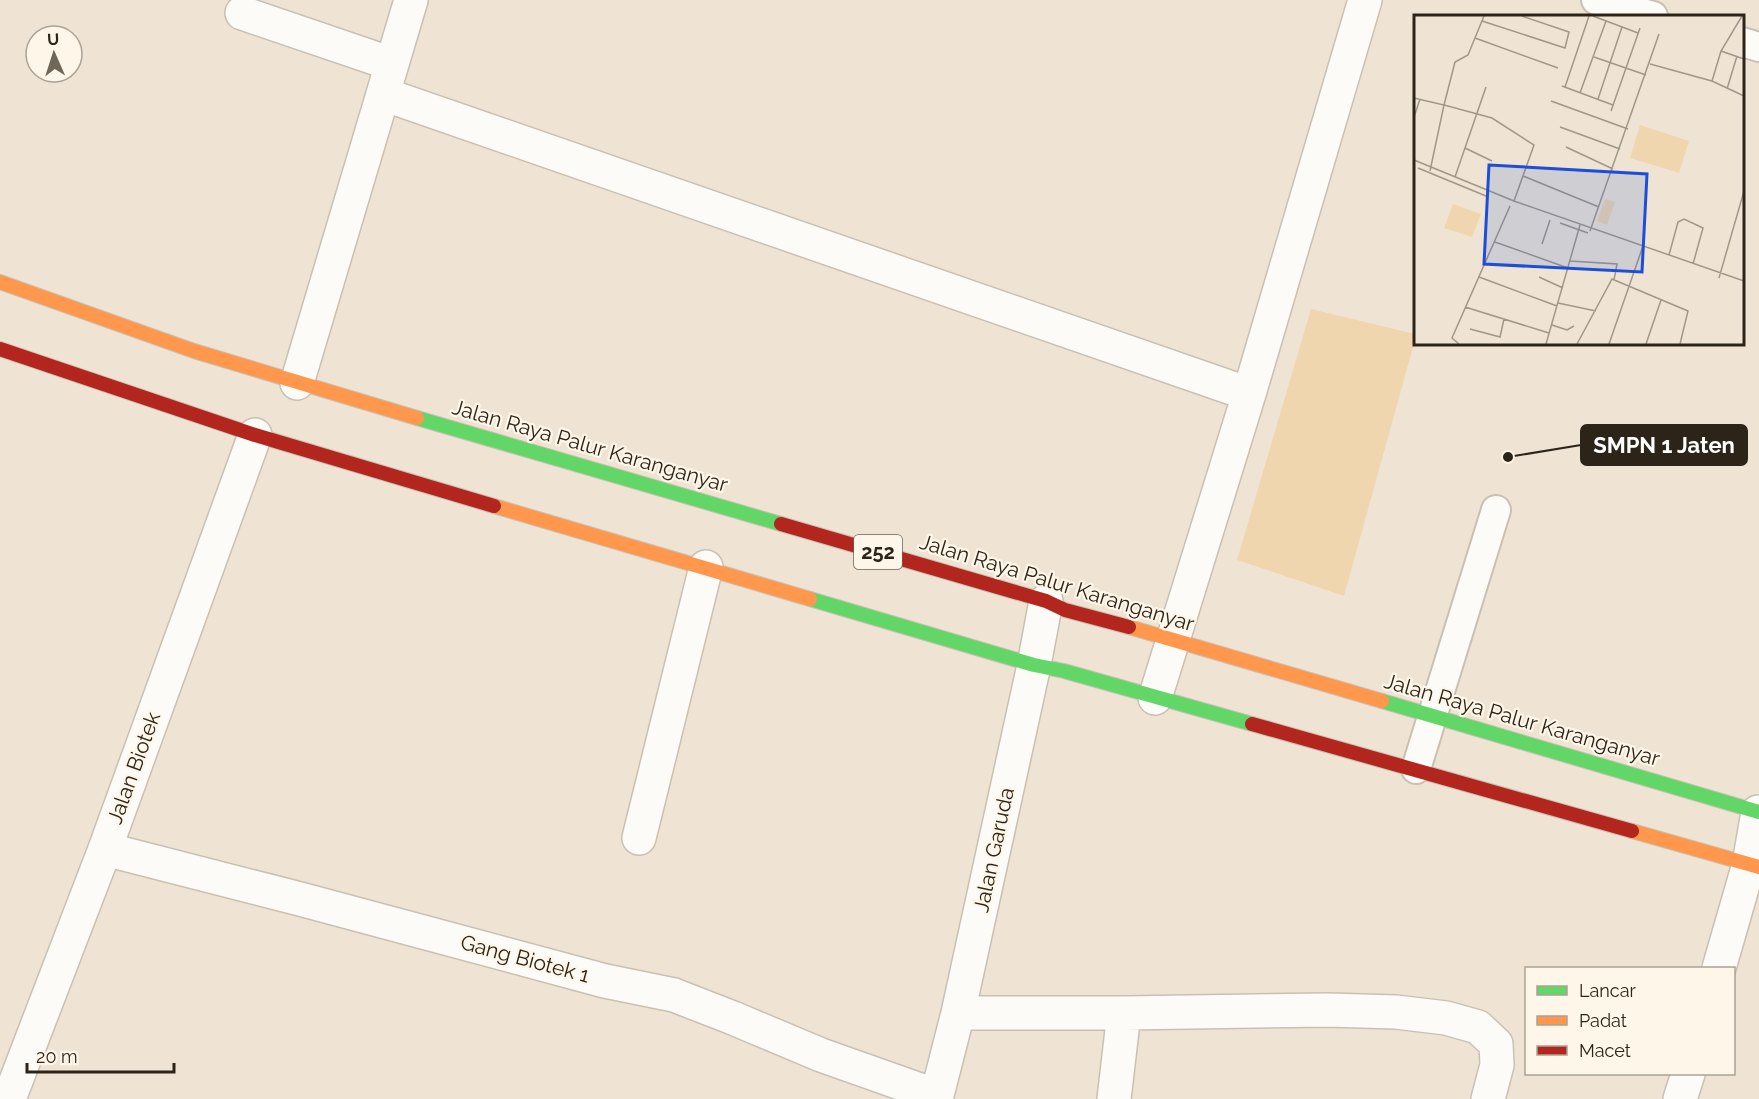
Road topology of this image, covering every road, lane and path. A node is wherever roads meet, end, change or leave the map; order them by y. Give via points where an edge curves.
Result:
1 (411, 0) edge
2 (1365, 0) edge
3 (1596, 0) edge
4 (242, 13) dead end
5 (1649, 15) edge
6 (1744, 42) edge
7 (1759, 47) edge
8 (387, 79) junction
9 (0, 282) edge
10 (0, 349) edge
11 (297, 383) junction
12 (1249, 394) junction
13 (255, 435) junction
14 (1496, 510) dead end
15 (706, 567) junction
16 (1046, 601) junction
17 (1172, 639) junction
18 (1034, 665) junction
19 (1155, 698) junction
20 (1431, 716) junction
21 (1416, 769) junction
22 (1759, 812) edge
23 (639, 838) dead end
24 (105, 849) junction
25 (1754, 866) edge
26 (1720, 967) edge
27 (958, 1013) junction
28 (1124, 1013) junction
29 (1688, 1075) edge
30 (937, 1097) edge
31 (9, 1099) edge
32 (1114, 1099) edge
33 (1488, 1099) edge
34 (1680, 1099) edge

1 - 8 street
2 - 12 street
3 - 5 lane
4 - 8 street
6 - 7 lane
8 - 11 street
8 - 12 street
9 - 11 main road, Jalan Raya Palur Karanganyar / 252
10 - 13 main road
11 - 16 main road, Jalan Raya Palur Karanganyar / 252
12 - 17 street
13 - 15 main road
13 - 24 street, Jalan Biotek
14 - 20 lane
15 - 18 main road
15 - 23 street
16 - 17 main road, Jalan Raya Palur Karanganyar / 252 via 1065,610
16 - 18 street, Jalan Garuda
17 - 19 street
17 - 20 main road, Jalan Raya Palur Karanganyar / 252
18 - 19 main road
18 - 27 street, Jalan Garuda
19 - 21 main road
20 - 21 lane
20 - 22 main road, Jalan Raya Palur Karanganyar / 252
21 - 25 main road
22 - 25 street
24 - 30 street, Gang Biotek 1 via 605,981 674,995
24 - 31 street, Jalan Biotek
25 - 26 street
27 - 28 street
27 - 30 street, Jalan Garuda
28 - 32 street
28 - 33 street via 1328,1010 1446,1018 1479,1027 1496,1044 1497,1065
29 - 34 street

